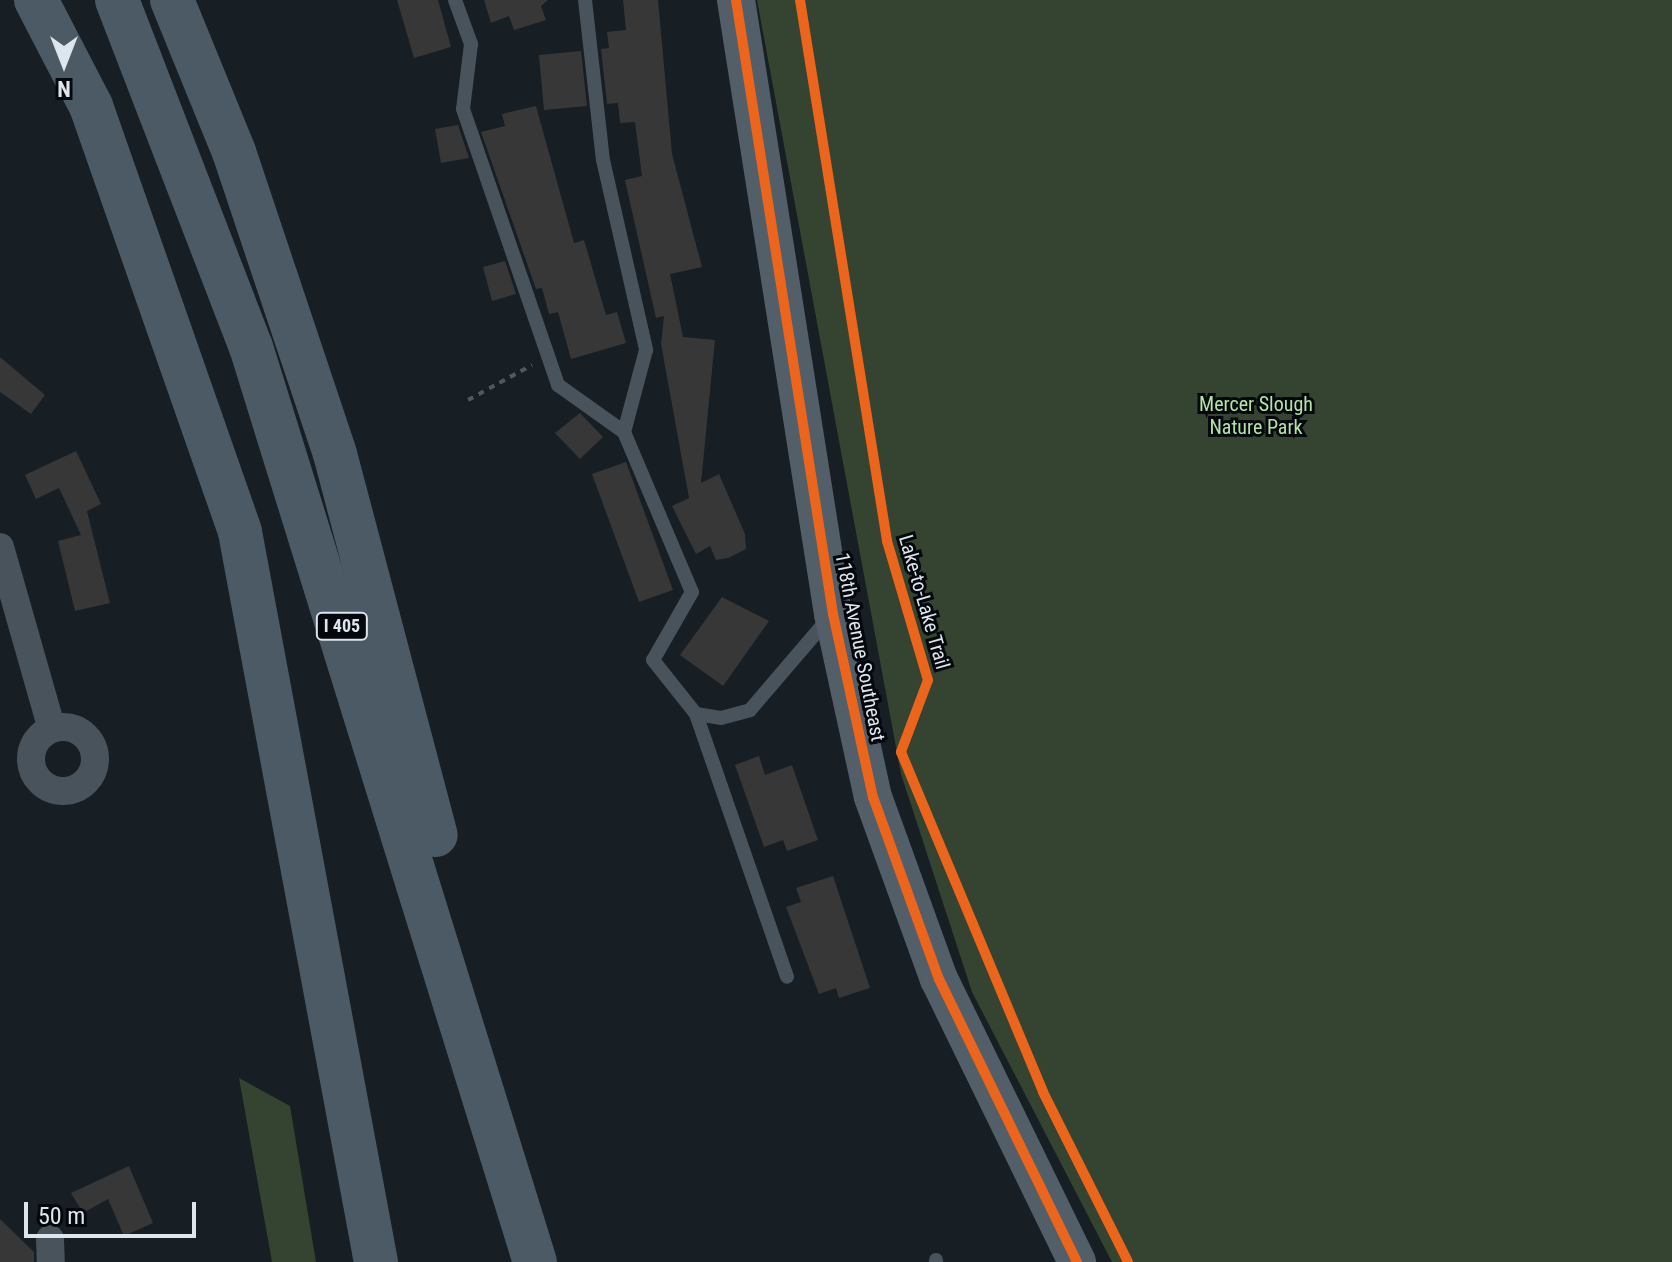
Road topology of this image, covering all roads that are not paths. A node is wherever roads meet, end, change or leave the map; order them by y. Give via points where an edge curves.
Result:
1 (36, 0) edge
2 (117, 0) edge
3 (172, 0) edge
4 (455, 0) edge
5 (585, 0) edge
6 (736, 0) edge
7 (624, 432) junction
8 (0, 547) edge
9 (833, 614) junction
10 (696, 714) junction
11 (52, 729) dead end
12 (787, 977) dead end
13 (376, 1262) edge
14 (536, 1262) edge
15 (1077, 1262) edge

1 - 13 highway via 91,106 240,532
2 - 14 highway, I 405 via 251,347
3 - 14 highway via 234,152 373,579
4 - 7 lane via 471,44 463,109 558,385
5 - 7 lane via 603,160 646,350
6 - 9 street, 118th Avenue Southeast
7 - 10 lane via 692,592 653,660
8 - 11 street
9 - 10 lane via 750,710 721,718
9 - 15 street, 118th Avenue Southeast via 862,757 902,887 971,1049
10 - 12 lane

